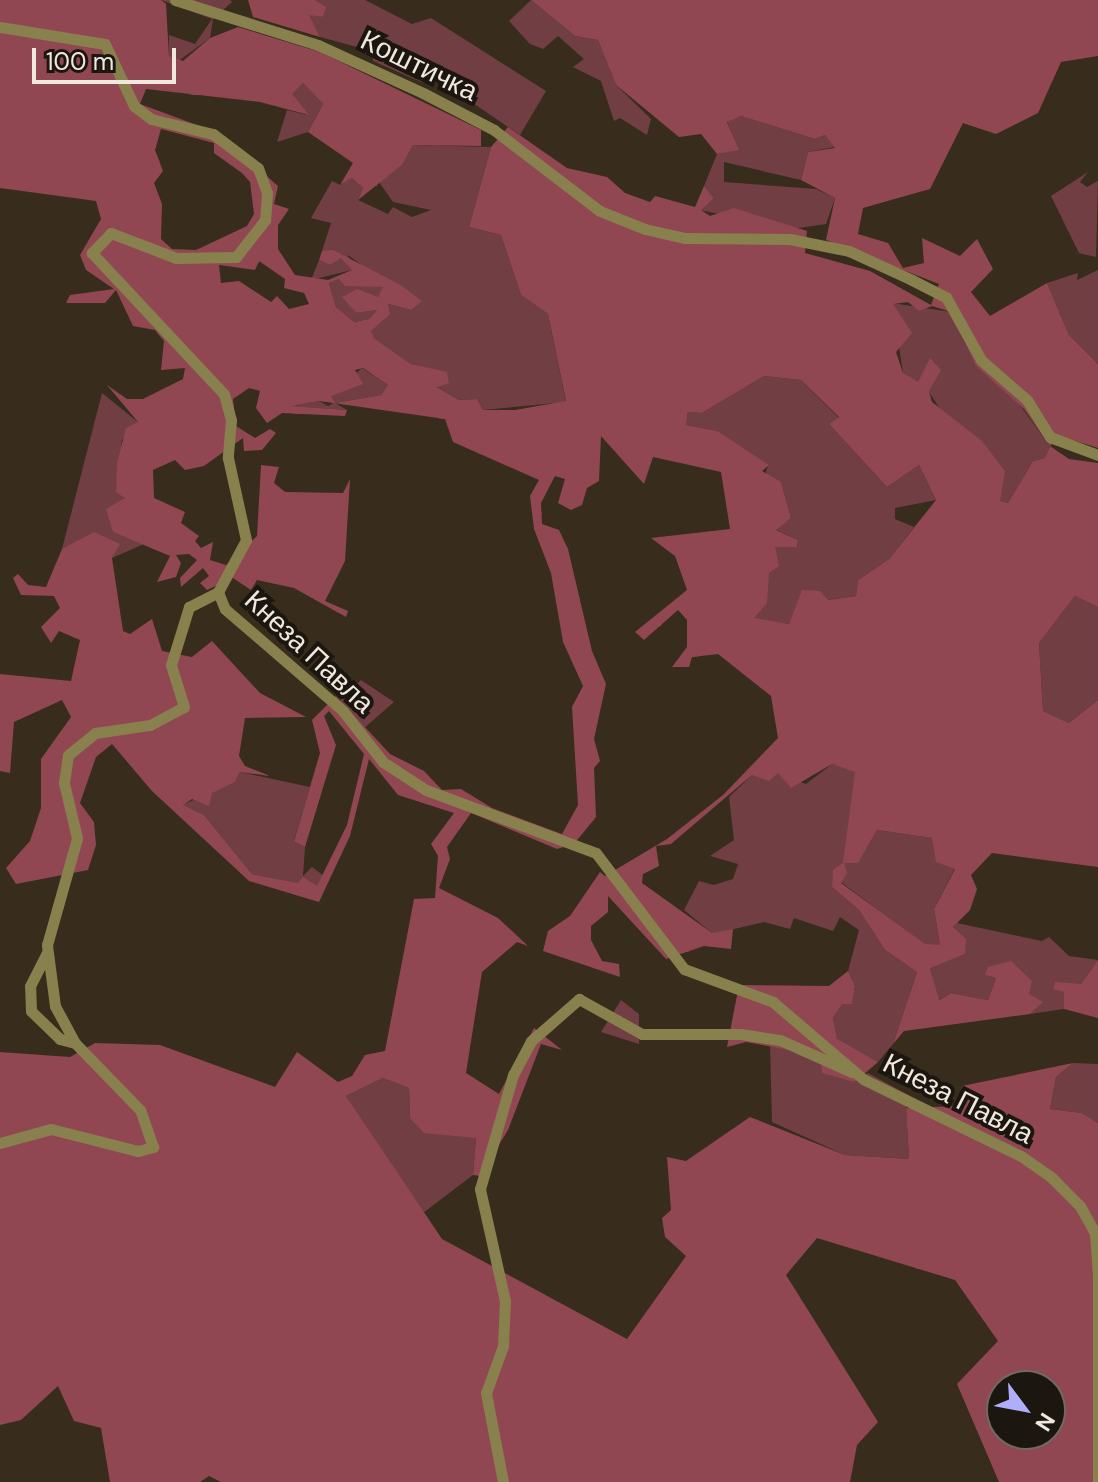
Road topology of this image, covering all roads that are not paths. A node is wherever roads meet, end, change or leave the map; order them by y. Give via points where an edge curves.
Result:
1 (175, 0) edge
2 (0, 27) edge
3 (1098, 455) edge
4 (218, 592) junction
5 (47, 952) junction
6 (75, 1043) junction
7 (863, 1079) junction
8 (0, 1143) edge
9 (1098, 1274) edge
10 (503, 1482) edge
11 (1098, 1482) edge

1 - 3 street, Коштичка via 318,45 423,93 494,130 600,211 621,219 685,238 805,242 849,251 912,280 946,297 981,360 1027,400 1050,437
2 - 4 street, Кнеза Павла via 105,44 134,106 151,119 213,134 258,168 267,193 265,220 236,257 176,258 111,233 92,253 224,394 231,420 228,458 246,540
4 - 5 street via 189,607 171,665 184,707 150,725 95,733 68,755 64,783 77,838
4 - 7 street, Кнеза Павла via 252,636 343,711 383,762 426,790 596,853 684,969 773,1002
5 - 6 street via 55,1006
5 - 6 street via 27,1003 50,1031
6 - 8 street via 140,1110 153,1147 138,1151 51,1129
7 - 9 street, Кнеза Павла via 1021,1156 1052,1178 1080,1206 1095,1233
7 - 10 street via 810,1048 780,1040 741,1034 642,1034 579,999 531,1041 513,1075 480,1189 505,1301 503,1346 486,1393
9 - 11 street, Кнеза Павла

